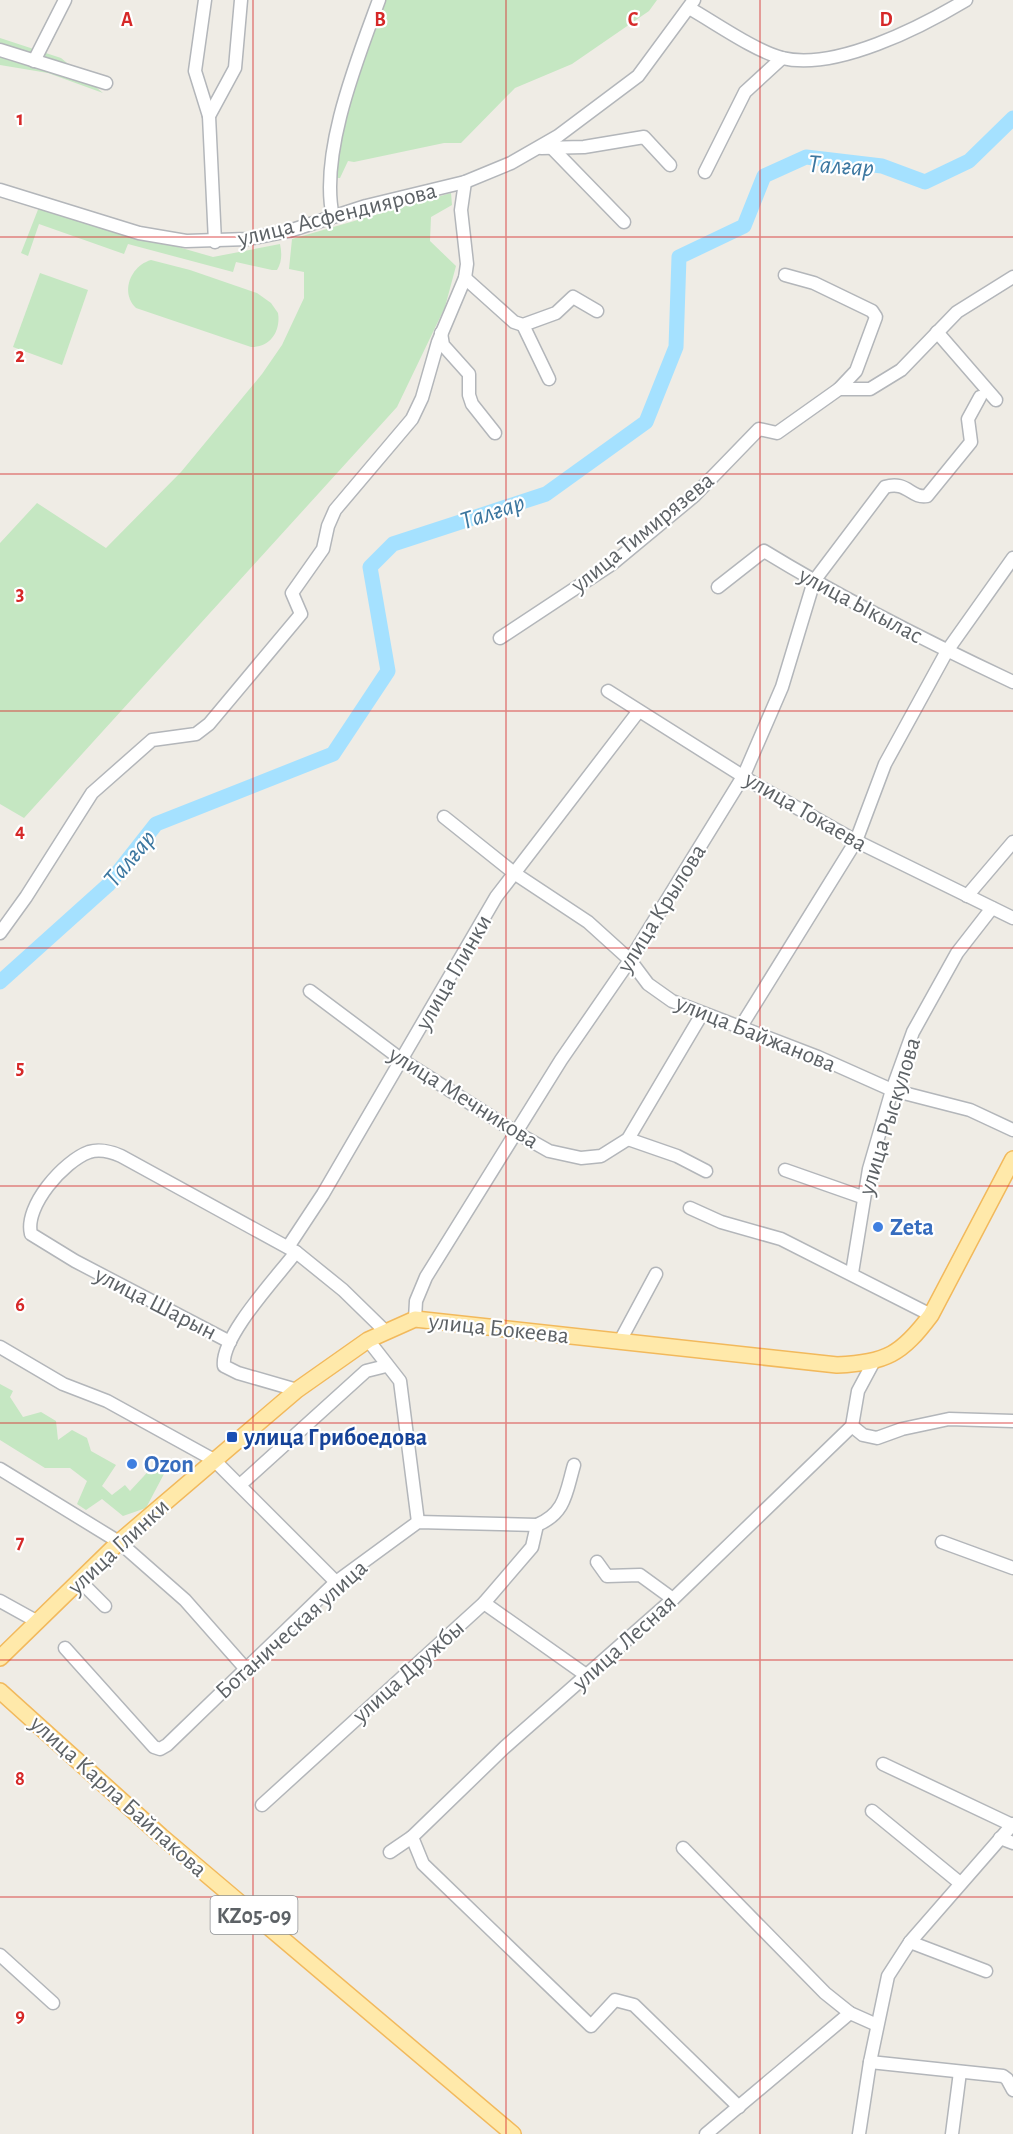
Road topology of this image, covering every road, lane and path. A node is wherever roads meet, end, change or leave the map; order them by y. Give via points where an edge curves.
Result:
1 (65, 0) edge
2 (205, 0) edge
3 (241, 0) edge
4 (379, 0) edge
5 (966, 0) edge
6 (692, 4) edge
7 (0, 50) edge
8 (782, 58) junction
9 (34, 61) junction
10 (106, 83) dead end
11 (209, 116) junction
12 (537, 148) junction
13 (552, 148) junction
14 (670, 165) dead end
15 (705, 172) dead end
16 (465, 182) junction
17 (0, 190) edge
18 (333, 217) junction
19 (624, 222) dead end
20 (215, 242) junction
21 (785, 275) dead end
22 (1013, 277) edge
23 (465, 278) junction
24 (597, 311) dead end
25 (523, 325) junction
26 (937, 332) junction
27 (441, 333) junction
28 (549, 379) dead end
29 (839, 389) junction
30 (980, 396) dead end
31 (996, 400) dead end
32 (495, 433) dead end
33 (1013, 558) edge
34 (814, 581) junction
35 (718, 587) dead end
36 (500, 638) dead end
37 (947, 651) junction
38 (1013, 682) edge
39 (608, 691) dead end
40 (638, 712) junction
41 (744, 776) junction
42 (444, 817) dead end
43 (856, 841) junction
44 (1013, 842) edge
45 (514, 873) junction
46 (967, 896) junction
47 (992, 908) junction
48 (1013, 918) edge
49 (0, 933) edge
50 (630, 960) junction
51 (310, 991) dead end
52 (702, 1014) junction
53 (740, 1028) junction
54 (402, 1060) junction
55 (892, 1090) junction
56 (1013, 1130) edge
57 (517, 1133) junction
58 (628, 1139) junction
59 (1013, 1160) edge
60 (785, 1170) dead end
61 (706, 1171) dead end
62 (862, 1197) junction
63 (690, 1208) dead end
64 (292, 1249) junction
65 (852, 1273) junction
66 (656, 1274) dead end
67 (931, 1315) junction
68 (415, 1319) junction
69 (385, 1331) junction
70 (368, 1340) junction
71 (620, 1341) junction
72 (230, 1342) junction
73 (0, 1347) edge
74 (873, 1363) junction
75 (386, 1366) junction
76 (297, 1390) junction
77 (1013, 1421) edge
78 (852, 1426) junction
79 (214, 1460) junction
80 (574, 1465) dead end
81 (0, 1469) edge
82 (240, 1485) junction
83 (418, 1522) junction
84 (537, 1525) junction
85 (118, 1542) junction
86 (942, 1542) dead end
87 (597, 1562) dead end
88 (1013, 1568) edge
89 (79, 1580) junction
90 (336, 1582) junction
91 (672, 1599) junction
92 (0, 1601) edge
93 (484, 1603) junction
94 (105, 1606) dead end
95 (38, 1622) junction
96 (65, 1648) dead end
97 (0, 1658) edge
98 (245, 1668) junction
99 (586, 1675) junction
100 (0, 1691) edge
101 (883, 1764) dead end
102 (262, 1805) dead end
103 (872, 1811) dead end
104 (1012, 1825) edge
105 (412, 1837) junction
106 (1000, 1838) junction
107 (1013, 1843) edge
108 (682, 1848) dead end
109 (390, 1852) dead end
110 (960, 1883) junction
111 (910, 1942) junction
112 (0, 1955) edge
113 (986, 1971) dead end
114 (53, 2003) dead end
115 (850, 2013) junction
116 (877, 2025) junction
117 (870, 2062) junction
118 (960, 2072) junction
119 (1013, 2090) edge
120 (739, 2107) junction
121 (513, 2134) edge
122 (706, 2134) edge
123 (860, 2134) edge
124 (952, 2134) edge

1 - 9 street
2 - 11 street via 195,71
3 - 11 street via 235,68
4 - 18 street via 355,66 330,168 328,197
5 - 8 street via 920,25 835,57
6 - 8 street
6 - 12 street, улица Асфендиярова via 638,76 604,104
7 - 9 street
8 - 15 street via 745,92
9 - 10 street
11 - 20 street
12 - 13 street
12 - 16 street, улица Асфендиярова
13 - 14 street via 644,137
13 - 19 street
16 - 18 street, улица Асфендиярова
16 - 23 street via 461,210
17 - 20 street, улица Асфендиярова via 139,233
18 - 20 street, улица Асфендиярова via 287,231
21 - 29 street via 814,283 872,311 876,317 856,371
22 - 26 street via 957,312
23 - 25 street via 514,322
23 - 27 street
24 - 25 street via 573,297 556,313
25 - 28 street
26 - 29 street via 901,370 870,390
26 - 31 street
27 - 32 street via 443,345 469,374 472,404
27 - 49 street via 412,419 335,510 323,549 292,592 301,614 209,724 196,734 152,740 92,793
29 - 36 street, улица Тимирязева via 777,433 759,429 694,496 612,564
30 - 34 street, улица Крылова via 968,419 971,442 927,496 920,497 900,485 885,487
33 - 37 street
34 - 35 street, улица Ыкылас via 764,550
34 - 37 street, улица Ыкылас
34 - 41 street, улица Крылова via 782,687
37 - 38 street, улица Ыкылас
37 - 43 street via 885,764
39 - 40 street, улица Токаева
40 - 41 street, улица Токаева
40 - 45 street, улица Глинки
41 - 43 street, улица Токаева
41 - 50 street, улица Крылова
42 - 45 street, улица Байжанова
43 - 46 street, улица Токаева
43 - 53 street
44 - 46 street
45 - 50 street, улица Байжанова via 588,922
45 - 54 street, улица Глинки via 496,897
46 - 47 street, улица Токаева
47 - 48 street, улица Токаева
47 - 55 street, улица Рыскулова via 957,953 913,1032
50 - 52 street, улица Байжанова via 648,984 672,1001
50 - 57 street, улица Крылова via 561,1060
51 - 54 street, улица Мечникова
52 - 53 street, улица Байжанова
52 - 58 street, улица Мечникова
53 - 55 street, улица Байжанова
54 - 57 street, улица Мечникова
54 - 64 street, улица Глинки
55 - 56 street, улица Байжанова via 970,1110
55 - 62 street, улица Рыскулова
57 - 58 street, улица Мечникова via 549,1151 580,1158 601,1156
57 - 68 street, улица Крылова via 426,1276 416,1301
58 - 61 street
59 - 67 main road
60 - 62 street
62 - 65 street, улица Рыскулова
63 - 65 street via 721,1222 781,1239
64 - 69 street
64 - 72 street, улица Глинки
64 - 72 street, улица Шарын via 110,1151 91,1151 70,1163 48,1184 30,1219 31,1234
65 - 67 street
66 - 71 street
67 - 74 main road via 897,1352
68 - 69 main road, улица Бокеева
68 - 71 main road, улица Бокеева
69 - 70 main road, улица Глинки
70 - 75 street
70 - 76 main road, улица Глинки
71 - 74 main road, улица Бокеева via 837,1365
72 - 76 street, улица Шарын via 224,1366
73 - 79 street via 63,1384 107,1401
74 - 78 street via 858,1391
75 - 82 street via 366,1371
75 - 83 street via 400,1381
76 - 79 main road, улица Глинки
77 - 78 street via 949,1419 877,1438 863,1435
78 - 91 street, улица Лесная
79 - 82 street
79 - 85 main road, улица Глинки
80 - 84 street via 561,1507
81 - 85 street
82 - 90 street
83 - 84 street
83 - 90 street, Ботаническая улица
84 - 93 street, улица Дружбы via 532,1547
85 - 89 main road, улица Глинки
85 - 98 street via 185,1600
86 - 88 street
87 - 91 street via 607,1576 640,1575
89 - 94 street
89 - 95 main road, улица Глинки
90 - 98 street, Ботаническая улица
91 - 99 street, улица Лесная
92 - 95 street
93 - 99 street
93 - 102 street, улица Дружбы
95 - 97 main road, улица Глинки
96 - 98 street, Ботаническая улица via 154,1747 160,1749
99 - 105 street, улица Лесная
100 - 121 main road, улица Карла Байпакова / KZ05-09 via 161,1836
101 - 104 street
103 - 110 street
104 - 106 street
105 - 109 street, улица Лесная
105 - 120 street via 423,1864 591,2026 615,2000 634,2005
106 - 107 street
106 - 110 street
108 - 115 street via 825,1993
110 - 111 street
111 - 113 street
111 - 116 street via 888,1976
112 - 114 street
115 - 116 street
115 - 120 street
116 - 117 street
117 - 118 street
117 - 123 street
118 - 119 street via 1003,2076
118 - 124 street
120 - 122 street

